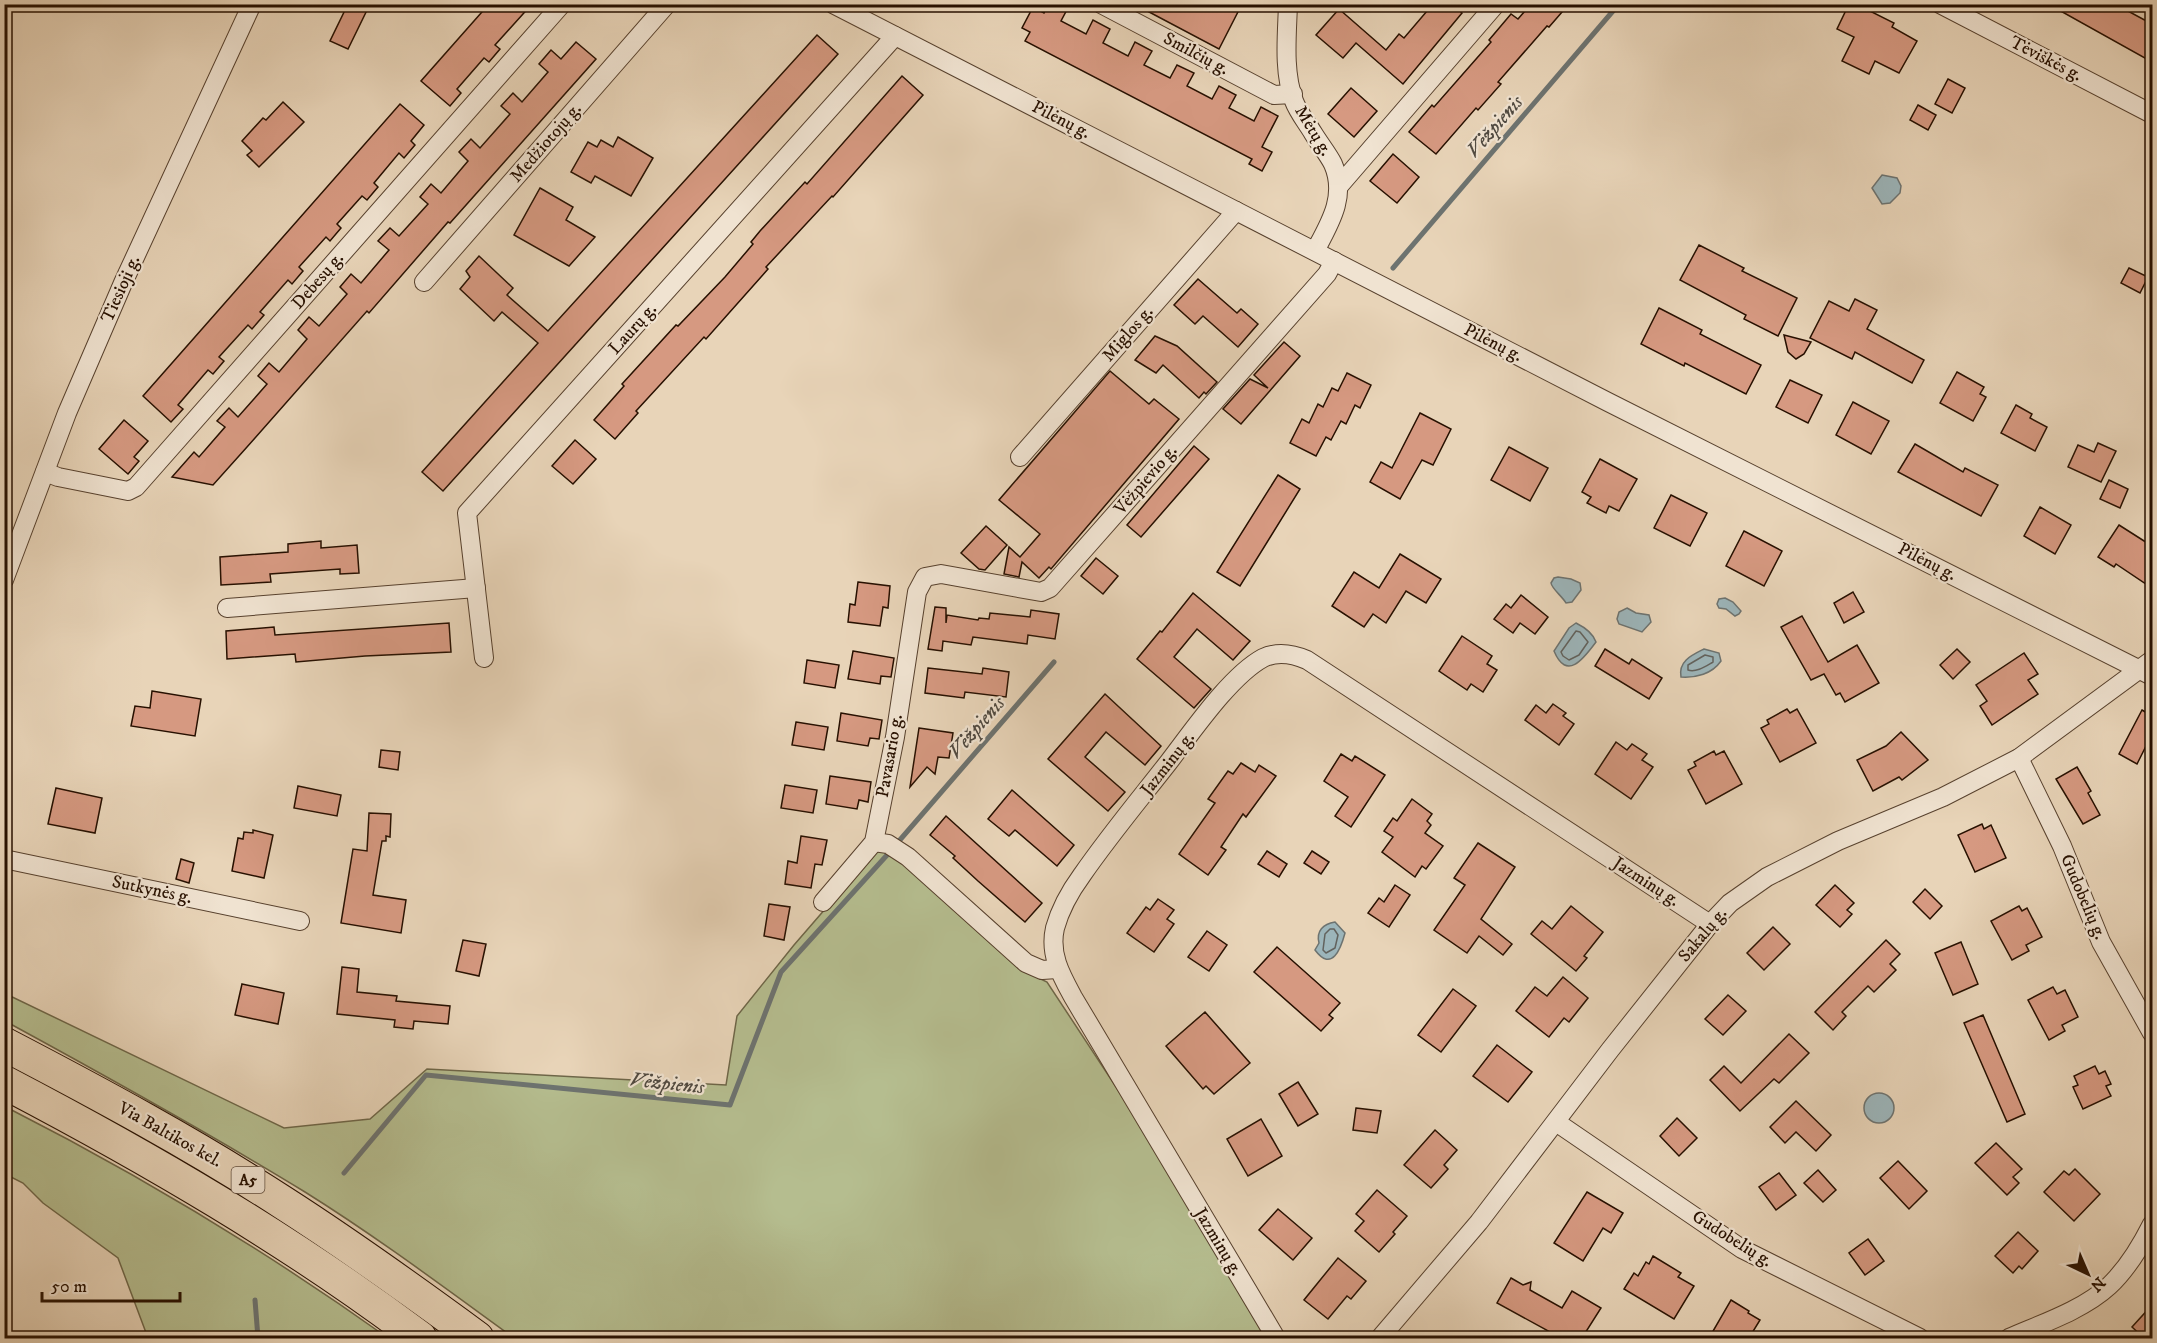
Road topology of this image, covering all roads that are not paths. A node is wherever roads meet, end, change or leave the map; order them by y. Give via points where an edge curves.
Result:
1 (252, 4) edge
2 (562, 4) edge
3 (667, 4) edge
4 (833, 4) edge
5 (1101, 4) edge
6 (1288, 4) edge
7 (1496, 4) edge
8 (1940, 4) edge
9 (895, 36) junction
10 (1293, 94) junction
11 (2152, 114) edge
12 (1339, 186) junction
13 (1236, 211) junction
14 (1315, 251) junction
15 (1334, 261) junction
16 (424, 282) dead end
17 (1020, 457) dead end
18 (45, 472) junction
19 (4, 580) edge
20 (476, 588) junction
21 (917, 592) joint
22 (227, 608) dead end
23 (484, 658) dead end
24 (2149, 668) edge
25 (2019, 758) junction
26 (874, 842) junction
27 (4, 859) edge
28 (822, 902) dead end
29 (300, 921) dead end
30 (1710, 924) junction
31 (1057, 969) junction
32 (2152, 1032) edge
33 (4, 1044) edge
34 (4, 1082) edge
35 (1556, 1122) junction
36 (2152, 1224) edge
37 (420, 1338) edge
38 (477, 1338) edge
39 (1276, 1338) edge
40 (1380, 1338) edge
41 (1920, 1338) edge
42 (2009, 1338) edge

1 - 18 street, Tiesioji g. via 123,283
2 - 18 street, Debesų g. via 136,487 128,491
3 - 16 street, Medžiotojų g.
4 - 9 street, Pilėnų g.
5 - 10 street, Smilčių g. via 1274,96
6 - 10 street, Mėtų g. via 1286,41
7 - 12 street
8 - 11 street, Tėviškės g.
9 - 13 street, Pilėnų g.
9 - 20 street, Laurų g. via 467,513
10 - 12 street, Mėtų g. via 1333,164
12 - 14 street, Mėtų g. via 1338,205
13 - 14 street, Pilėnų g.
13 - 17 street, Miglos g.
14 - 15 street, Pilėnų g.
15 - 21 street, Vėžpievio g. via 1327,274 1050,588 1041,592 941,574 925,577
15 - 24 street, Pilėnų g. via 1618,408
18 - 19 street, Tiesioji g.
20 - 22 street
20 - 23 street, Laurų g.
21 - 26 street, Pavasario g.
24 - 25 street, Sakalų g.
25 - 30 street, Sakalų g. via 1767,877 1730,903
25 - 32 street, Gudobelių g. via 2062,846 2101,942
26 - 28 street, Pavasario g.
26 - 31 street via 888,844 908,857 1026,963 1042,970
27 - 29 street, Sutkynės g.
30 - 31 street, Jazminų g. via 1307,660 1281,654 1249,667 1230,685 1081,876 1055,929
30 - 35 street, Sakalų g.
31 - 39 street, Jazminų g.
33 - 38 highway, Via Baltikos kel. / A5 via 225,1166 342,1241
34 - 37 highway, Via Baltikos kel. / A5 via 255,1224
35 - 40 street, Sakalų g. via 1479,1222
35 - 41 street, Gudobelių g. via 1742,1249
36 - 42 street via 2142,1244 2110,1285 2086,1302

